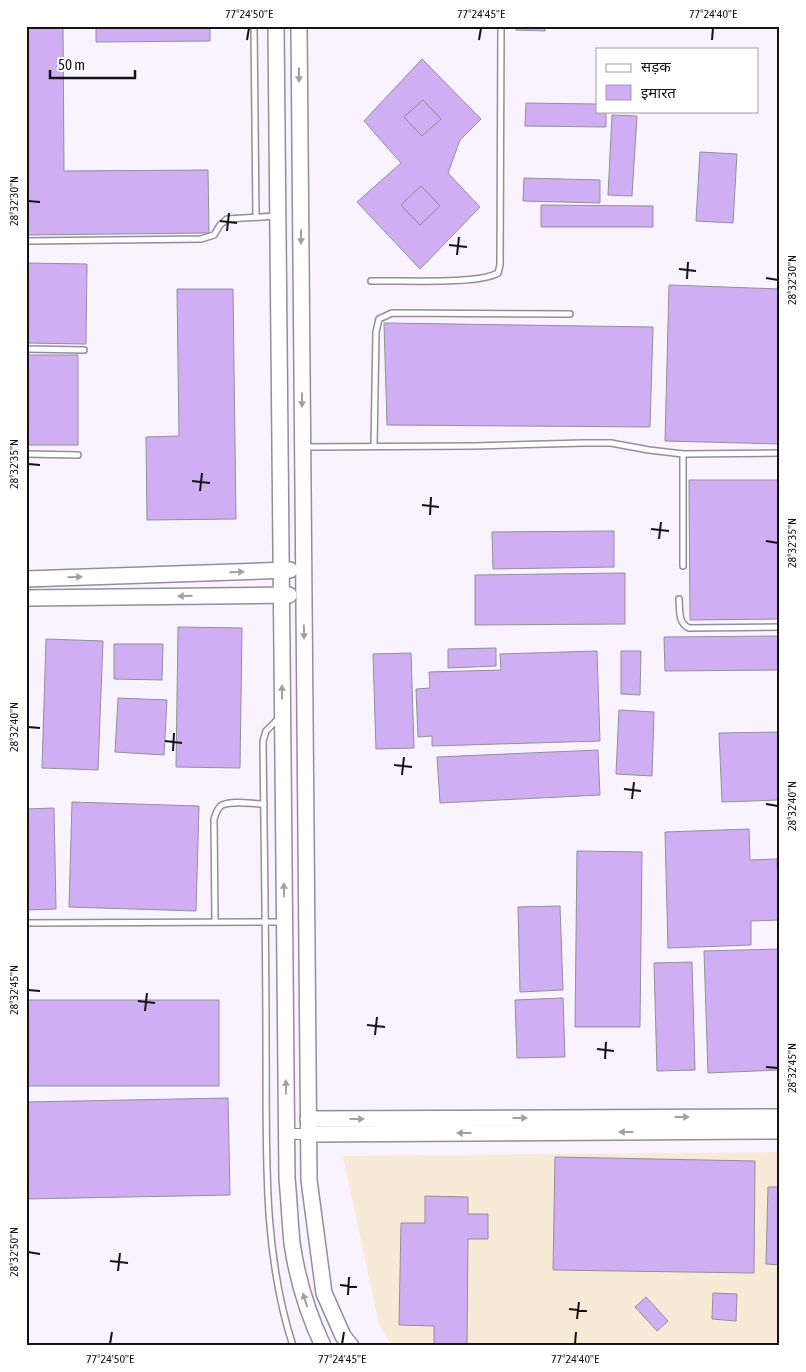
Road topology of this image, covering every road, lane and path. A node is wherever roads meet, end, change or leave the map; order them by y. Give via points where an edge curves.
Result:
1 (254, 26) edge
2 (276, 26) edge
3 (299, 26) edge
4 (501, 26) edge
5 (278, 216) junction
6 (256, 217) junction
7 (26, 241) edge
8 (371, 281) dead end
9 (570, 314) dead end
10 (26, 349) edge
11 (84, 350) dead end
12 (374, 446) junction
13 (302, 447) junction
14 (780, 452) edge
15 (26, 454) edge
16 (683, 454) junction
17 (78, 455) dead end
18 (683, 566) dead end
19 (304, 569) junction
20 (281, 570) junction
21 (26, 579) edge
22 (281, 595) junction
23 (303, 596) junction
24 (26, 598) edge
25 (680, 599) dead end
26 (780, 627) edge
27 (282, 715) junction
28 (264, 804) junction
29 (215, 922) junction
30 (266, 922) junction
31 (284, 922) junction
32 (26, 923) edge
33 (780, 1117) edge
34 (297, 1125) junction
35 (780, 1131) edge
36 (293, 1346) edge
37 (323, 1346) edge
38 (351, 1346) edge

1 - 6 lane
2 - 5 street
3 -> 13 street
4 - 8 lane via 498,273 471,280
5 - 6 lane
5 - 20 street
6 - 7 lane via 227,219 214,235 201,239
9 - 12 lane via 392,313 380,319 376,332
10 - 11 lane
12 - 13 lane
12 - 16 lane via 611,443
13 - 19 street
14 - 16 lane
15 - 17 lane
16 - 18 lane
19 - 20 street
19 - 23 street
21 -> 20 street
20 - 22 street
22 - 23 street
22 -> 24 street
27 -> 22 street
23 -> 34 street
25 - 26 lane via 681,621 689,628
27 - 28 lane via 271,724 263,741
31 -> 27 street
28 - 29 lane via 233,803 222,805 217,810 214,819
28 - 30 lane
29 - 30 lane
29 - 32 lane
30 - 31 lane
30 - 36 lane via 268,1200 276,1276
34 -> 31 street
34 -> 33 street
35 -> 34 street
37 -> 34 street via 302,1290 292,1245 287,1178
34 - 38 street via 309,1180 324,1293 343,1336

